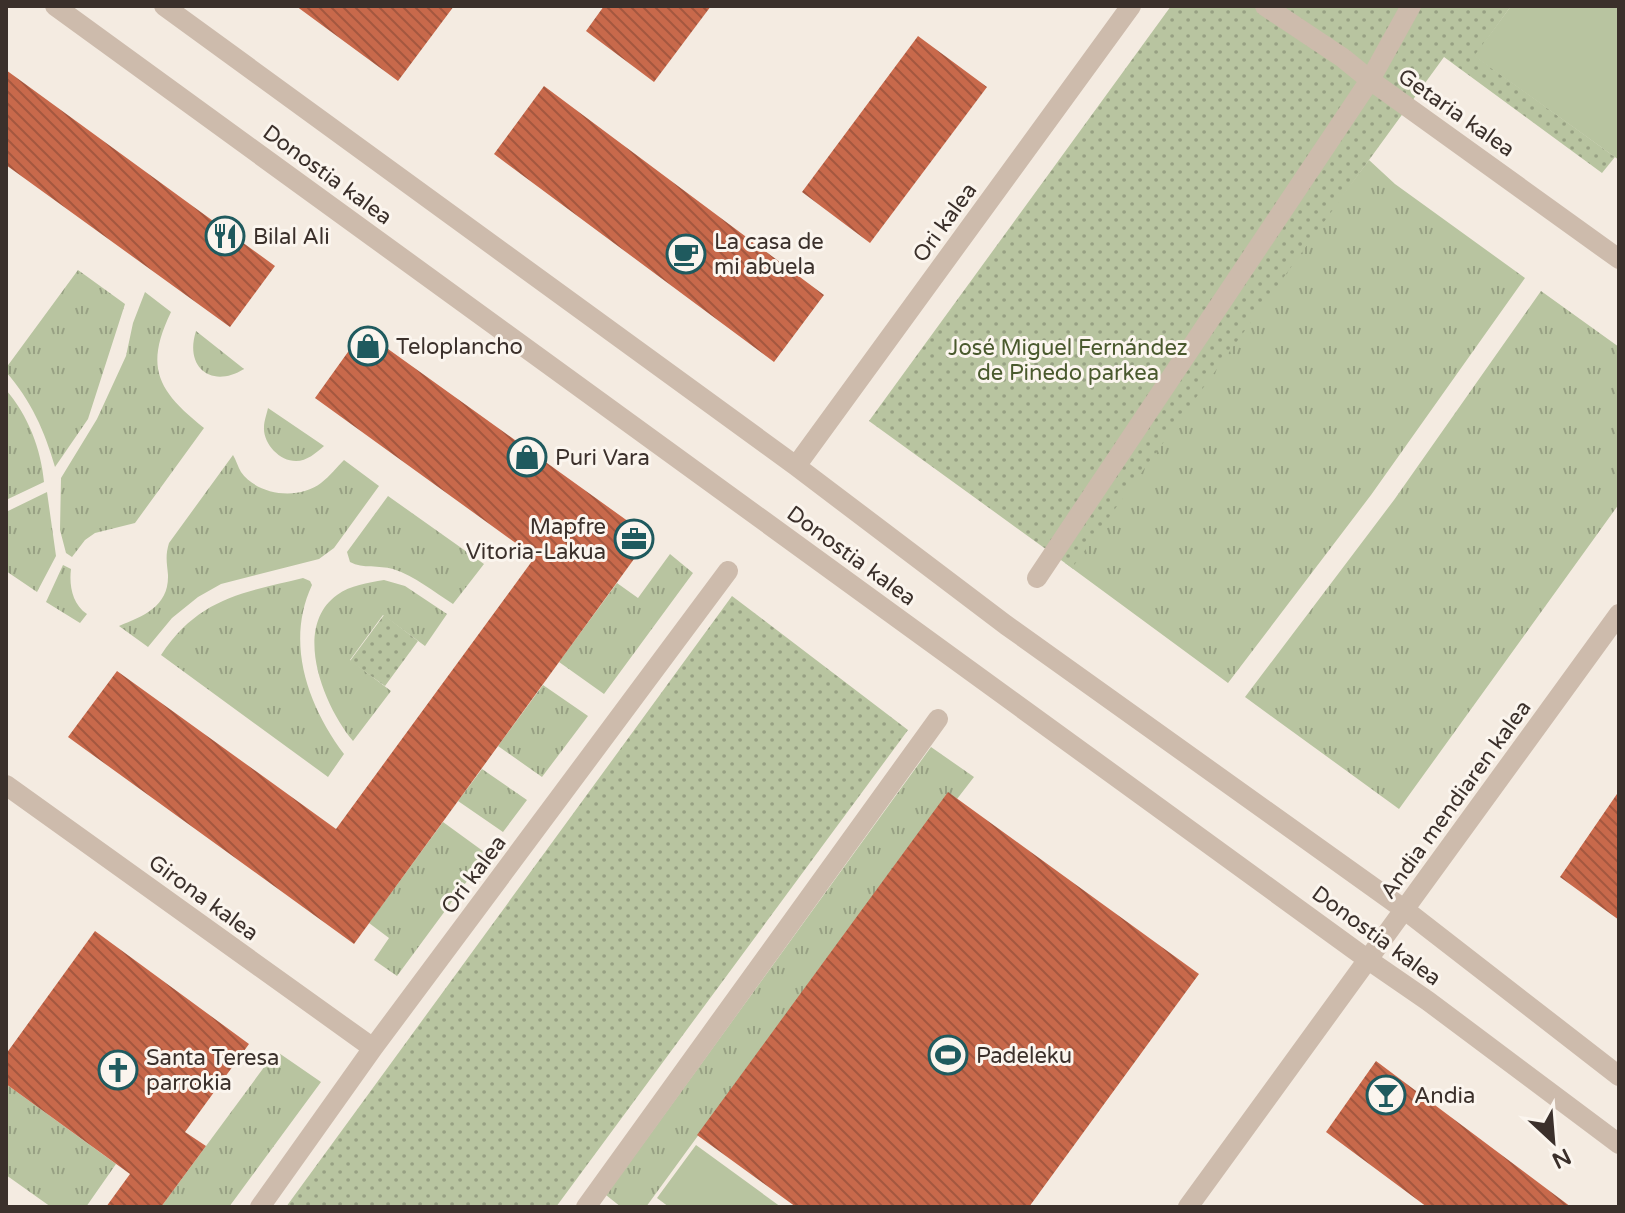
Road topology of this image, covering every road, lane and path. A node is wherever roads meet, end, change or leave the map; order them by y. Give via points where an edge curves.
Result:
1 (55, 6) edge
2 (164, 6) edge
3 (1131, 6) edge
4 (1265, 6) edge
5 (1411, 6) edge
6 (1370, 80) junction
7 (1619, 259) edge
8 (796, 466) junction
9 (728, 571) dead end
10 (1037, 578) dead end
11 (1619, 614) edge
12 (938, 719) dead end
13 (6, 785) edge
14 (1405, 910) junction
15 (1367, 959) junction
16 (373, 1048) junction
17 (1619, 1076) edge
18 (1619, 1144) edge
19 (260, 1207) edge
20 (586, 1207) edge
21 (1188, 1207) edge

1 - 15 street, Donostia kalea
2 - 8 street, Donostia kalea
3 - 8 street, Ori kalea
4 - 6 street, Getaria kalea
5 - 6 street
6 - 7 street, Getaria kalea
6 - 10 street
8 - 14 street, Donostia kalea via 1006,625
9 - 16 street, Ori kalea
11 - 14 street, Andia mendiaren kalea
12 - 20 street
13 - 16 street, Girona kalea
14 - 15 street, Andia mendiaren kalea
14 - 17 street, Donostia kalea
15 - 18 street, Donostia kalea
15 - 21 street, Andia mendiaren kalea
16 - 19 street, Ori kalea

